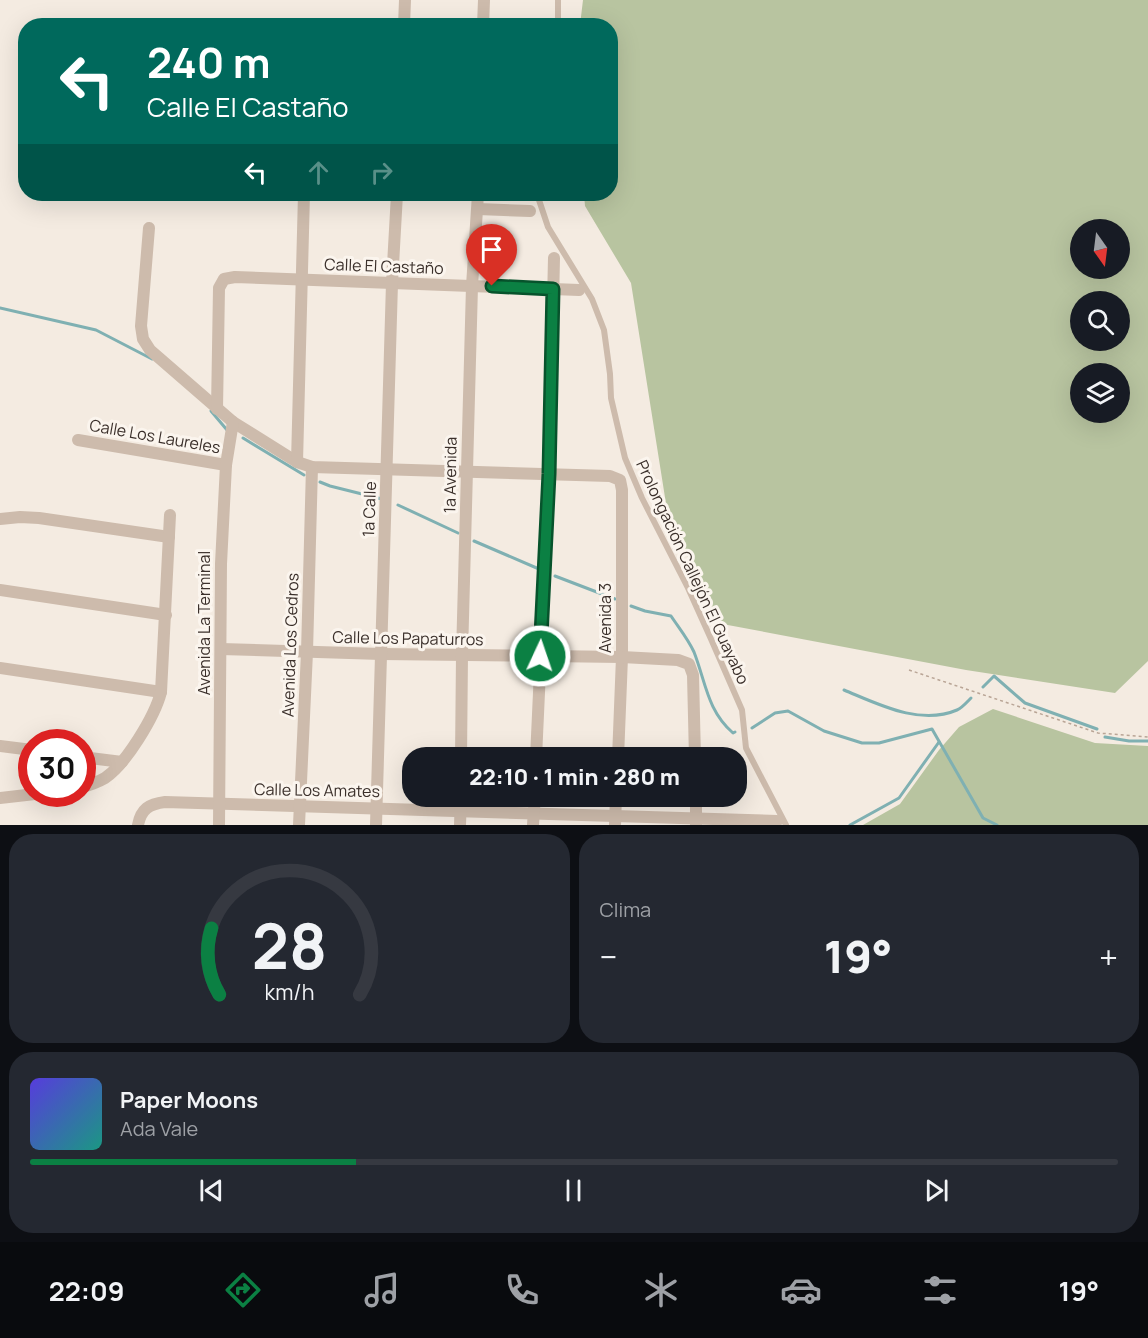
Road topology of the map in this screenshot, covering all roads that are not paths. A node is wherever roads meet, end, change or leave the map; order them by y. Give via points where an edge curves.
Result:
1 (405, 0) edge
2 (484, 0) edge
3 (558, 0) edge
4 (404, 18) edge
5 (483, 18) edge
6 (558, 18) edge
7 (304, 201) edge
8 (396, 201) edge
9 (478, 201) edge
10 (539, 201) edge
11 (478, 209) junction
12 (530, 211) dead end
13 (149, 228) dead end
14 (554, 258) dead end
15 (302, 280) junction
16 (392, 283) junction
17 (472, 286) junction
18 (553, 289) junction
19 (579, 290) dead end
20 (217, 409) junction
21 (233, 422) junction
22 (78, 440) dead end
23 (297, 462) junction
24 (226, 465) junction
25 (312, 467) junction
26 (387, 470) junction
27 (466, 471) junction
28 (549, 474) junction
29 (170, 515) dead end
30 (0, 520) edge
31 (169, 537) junction
32 (0, 590) edge
33 (166, 615) junction
34 (221, 649) junction
35 (307, 652) junction
36 (381, 654) junction
37 (462, 655) junction
38 (540, 656) junction
39 (622, 657) junction
40 (0, 668) edge
41 (161, 692) junction
42 (0, 746) edge
43 (461, 747) edge
44 (536, 747) edge
45 (618, 747) edge
46 (695, 747) edge
47 (18, 748) edge
48 (96, 759) edge
49 (122, 762) junction
50 (96, 782) edge
51 (18, 796) edge
52 (0, 798) edge
53 (219, 804) junction
54 (299, 807) junction
55 (376, 807) junction
56 (461, 807) edge
57 (461, 812) junction
58 (534, 819) edge
59 (615, 820) edge
60 (696, 822) edge
61 (781, 823) edge
62 (138, 825) edge
63 (219, 825) edge
64 (298, 825) edge
65 (376, 825) edge
66 (460, 825) edge

1 - 4 street
2 - 5 street
3 - 6 lane
7 - 15 street
8 - 16 street, 1a Calle
9 - 11 street, 1a Avenida
10 - 61 lane, Prolongación Callejón El Guayabo via 548,227 592,299 604,330 611,398 625,458 742,710 746,748
11 - 12 street
11 - 17 street, 1a Avenida
13 - 20 street via 143,339 150,350
14 - 18 street
15 - 16 street, Calle El Castaño
15 - 20 street, Calle El Castaño via 224,279 219,288
15 - 23 street
16 - 17 street, Calle El Castaño
16 - 26 street, 1a Calle
17 - 18 street, Calle El Castaño
17 - 27 street, 1a Avenida
18 - 19 street, Calle El Castaño
18 - 28 street
20 - 21 street
21 - 23 street
21 - 24 street, Avenida La Terminal
22 - 24 street, Calle Los Laureles
23 - 25 street
24 - 34 street, Avenida La Terminal
25 - 26 street
25 - 35 street, Avenida Los Cedros
26 - 27 street
26 - 36 street, 1a Calle
27 - 28 street
27 - 37 street, 1a Avenida
28 - 38 street
28 - 39 street, Avenida 3 via 610,476 620,480
29 - 31 street
30 - 31 street via 39,518
31 - 33 street
32 - 33 street
33 - 41 street
34 - 35 street, Calle Los Papaturros
34 - 53 street, Avenida La Terminal
35 - 36 street, Calle Los Papaturros
35 - 54 street, Avenida Los Cedros
36 - 37 street, Calle Los Papaturros
36 - 55 street, 1a Calle
37 - 38 street, Calle Los Papaturros
37 - 43 street, 1a Avenida
38 - 39 street, Calle Los Papaturros
38 - 44 street
39 - 45 street, Avenida 3
39 - 46 street, Calle Los Papaturros via 689,664 693,675
40 - 41 street
41 - 49 street via 149,721
42 - 47 street
48 - 49 street
49 - 50 street
51 - 52 street
53 - 54 street, Calle Los Amates
53 - 62 street, Calle Los Amates via 154,803 145,808
53 - 63 street, Avenida La Terminal
54 - 55 street, Calle Los Amates
54 - 64 street, Avenida Los Cedros
55 - 57 street, Calle Los Amates
55 - 65 street, 1a Calle
56 - 57 street
57 - 58 street, Calle Los Amates
57 - 66 street
58 - 59 street, Calle Los Amates
59 - 60 street, Calle Los Amates
60 - 61 street, Calle Los Amates

